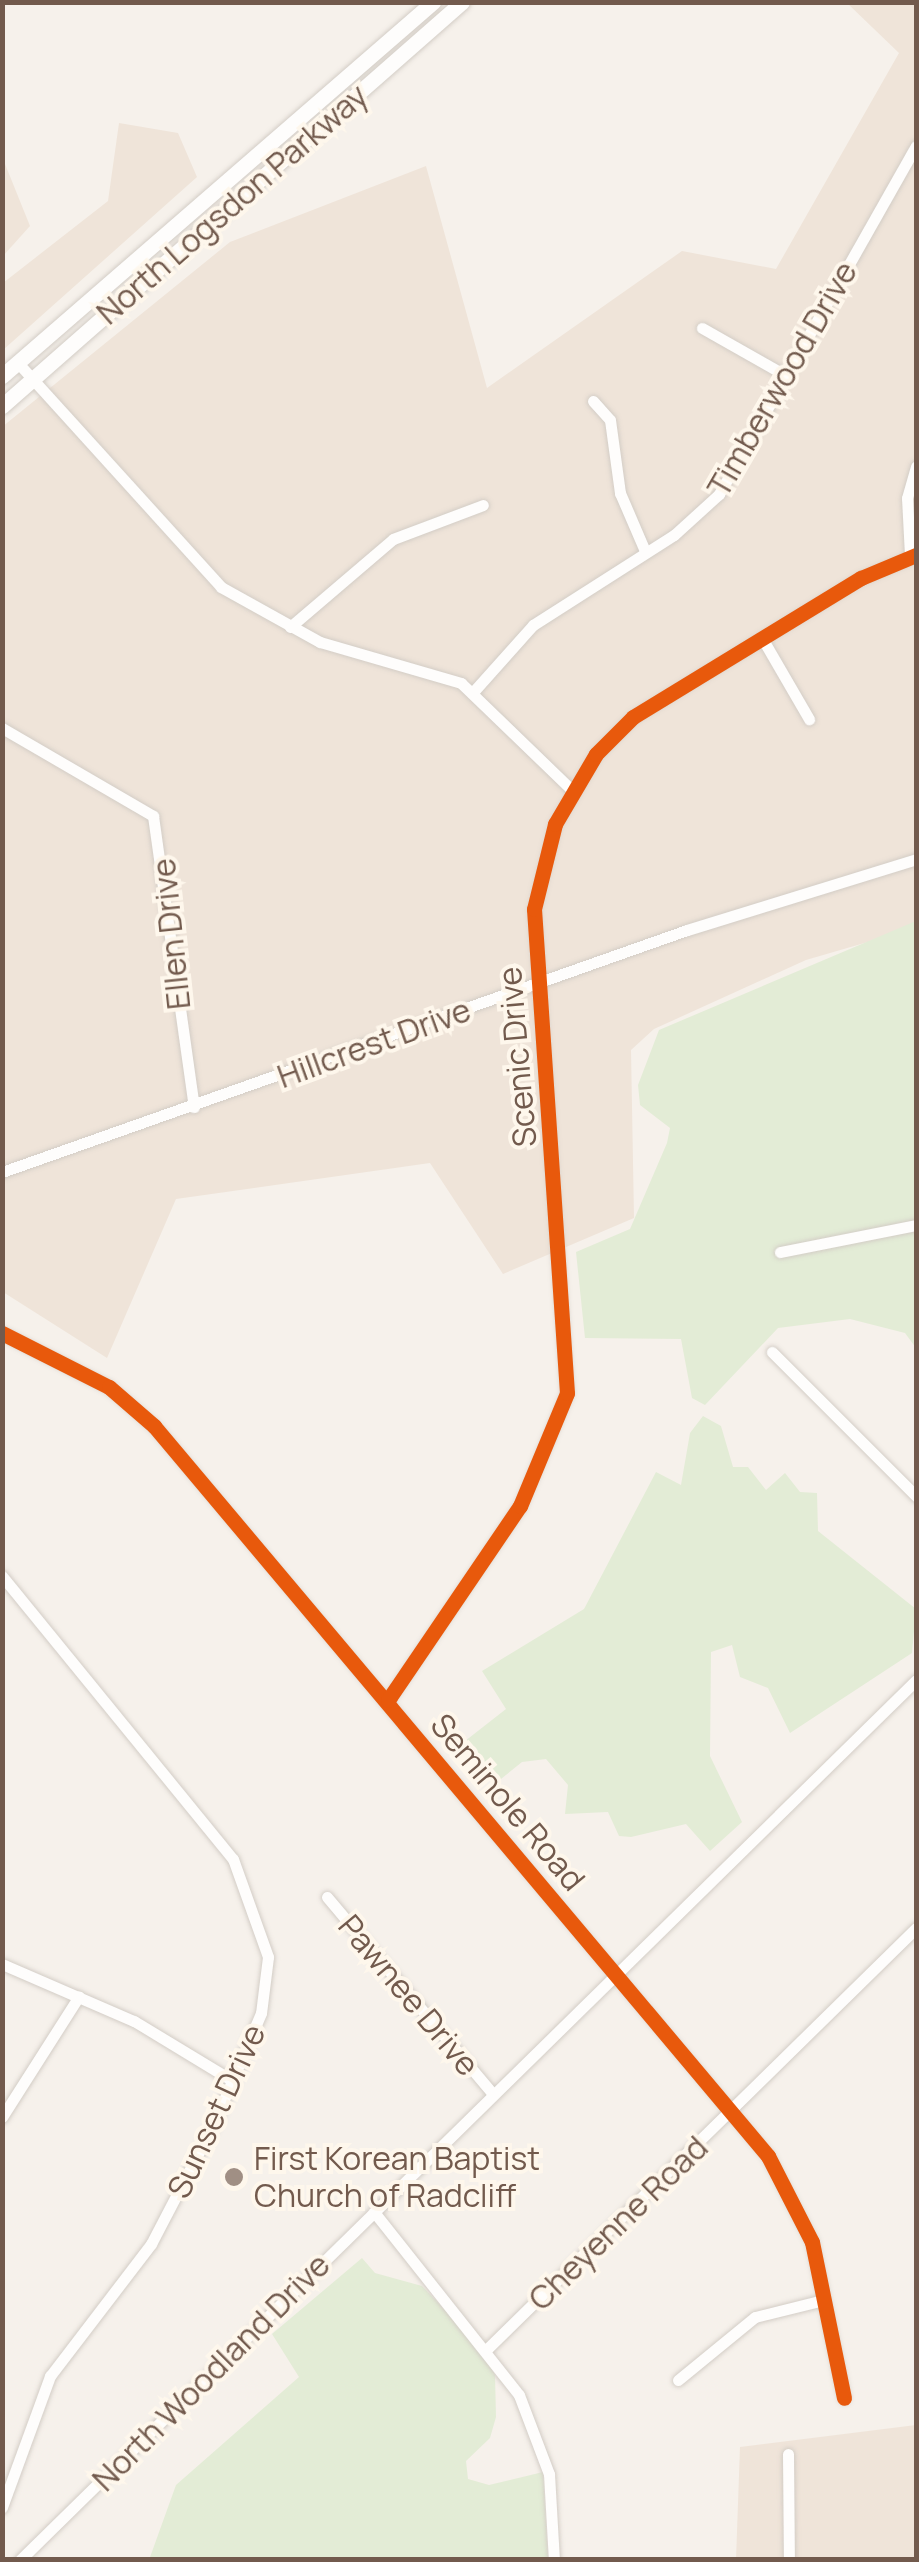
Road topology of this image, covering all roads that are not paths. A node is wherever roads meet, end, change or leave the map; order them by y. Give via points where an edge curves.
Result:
1 (434, 2) edge
2 (462, 2) edge
3 (281, 133) junction
4 (916, 146) edge
5 (296, 149) junction
6 (702, 328) dead end
7 (18, 362) junction
8 (2, 376) edge
9 (787, 376) junction
10 (34, 379) junction
11 (594, 401) dead end
12 (2, 406) edge
13 (916, 466) edge
14 (483, 505) dead end
15 (646, 551) junction
16 (913, 555) edge
17 (290, 627) junction
18 (762, 638) junction
19 (474, 691) junction
20 (809, 719) dead end
21 (2, 728) edge
22 (573, 791) junction
23 (916, 859) edge
24 (537, 984) junction
25 (194, 1108) junction
26 (2, 1172) edge
27 (916, 1225) edge
28 (780, 1252) dead end
29 (2, 1333) edge
30 (772, 1352) dead end
31 (916, 1496) edge
32 (2, 1576) edge
33 (916, 1680) edge
34 (388, 1700) junction
35 (327, 1896) dead end
36 (916, 1928) edge
37 (2, 1964) edge
38 (617, 1978) junction
39 (78, 1996) junction
40 (234, 2080) junction
41 (492, 2094) junction
42 (731, 2112) junction
43 (2, 2117) edge
44 (374, 2212) junction
45 (824, 2300) junction
46 (488, 2348) junction
47 (678, 2380) dead end
48 (844, 2398) dead end
49 (788, 2454) dead end
50 (2, 2507) edge
51 (20, 2560) edge
52 (554, 2560) edge
53 (789, 2560) edge

1 - 3 main road, North Logsdon Parkway
2 - 5 main road, North Logsdon Parkway
3 - 5 street
3 - 7 main road, North Logsdon Parkway
4 - 9 street, Timberwood Drive
5 - 10 main road, North Logsdon Parkway
6 - 9 street
7 - 8 main road, North Logsdon Parkway
7 - 10 street
9 - 15 street, Timberwood Drive via 719,494
10 - 12 main road, North Logsdon Parkway
10 - 17 street via 208,576
11 - 15 street via 610,420 620,493
13 - 16 street via 907,498
14 - 17 street via 393,539
15 - 19 street, Timberwood Drive via 533,625
16 - 18 street, Scenic Drive
17 - 19 street
18 - 20 street
18 - 22 street, Scenic Drive via 619,728
19 - 22 street
21 - 25 street, Ellen Drive via 152,816
22 - 24 street, Scenic Drive via 536,880
23 - 24 street, Hillcrest Drive
24 - 25 street, Hillcrest Drive
24 - 34 street, Scenic Drive via 568,1393 520,1506
25 - 26 street, Hillcrest Drive
27 - 28 street
29 - 34 street, Seminole Road via 141,1413
30 - 31 street
32 - 40 street, Sunset Drive via 249,1886 268,1976
33 - 38 street, North Woodland Drive
34 - 38 street, Seminole Road
35 - 41 street, Pawnee Drive
36 - 42 street, Cheyenne Road
37 - 39 street
38 - 41 street, North Woodland Drive
38 - 42 street, Seminole Road
39 - 40 street
39 - 43 street
40 - 50 street, Sunset Drive via 152,2244 50,2376
41 - 44 street, North Woodland Drive
42 - 45 street, Seminole Road via 798,2203
42 - 46 street, Cheyenne Road
44 - 46 street
44 - 51 street, North Woodland Drive
45 - 47 street via 755,2317
45 - 48 street, Seminole Road
46 - 52 street via 544,2458
49 - 53 street

